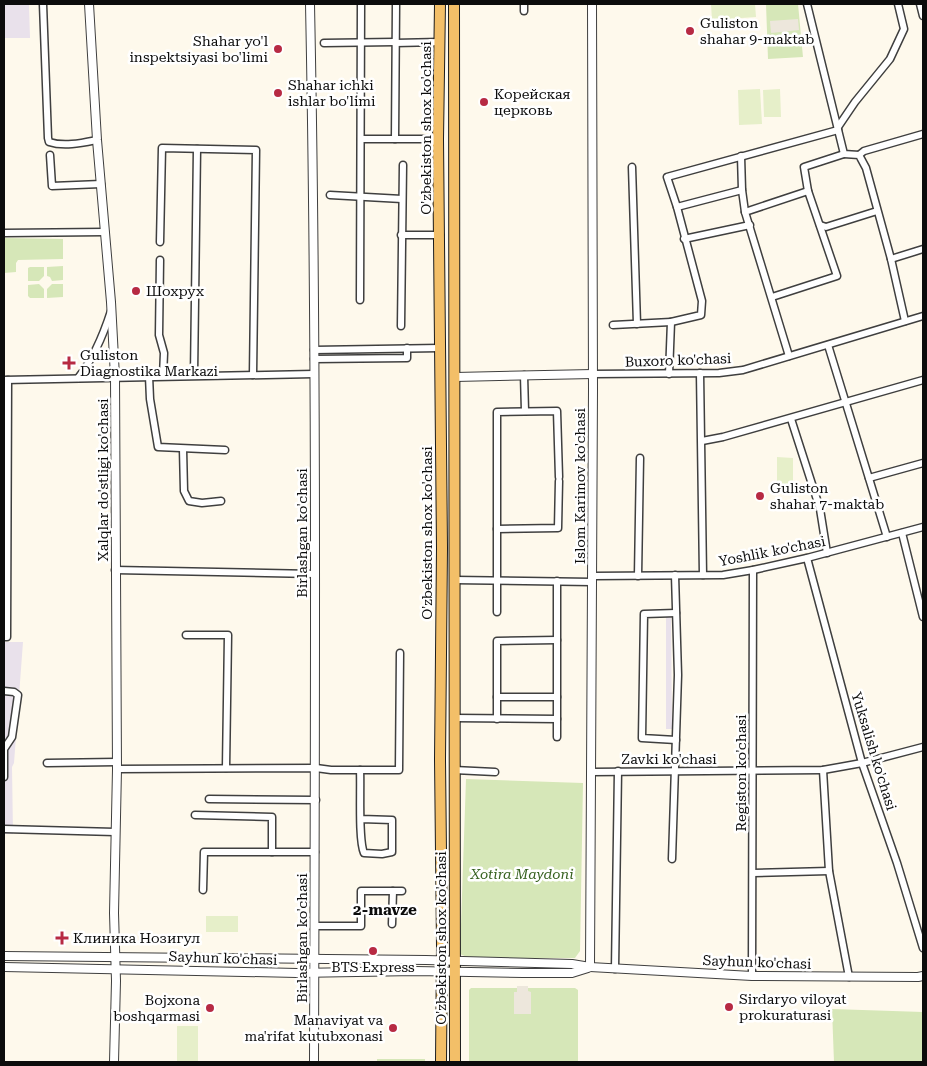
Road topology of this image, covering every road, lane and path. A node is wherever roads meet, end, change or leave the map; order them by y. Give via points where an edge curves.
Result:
1 (43, 4) edge
2 (89, 4) edge
3 (310, 4) edge
4 (361, 4) edge
5 (396, 4) edge
6 (440, 4) edge
7 (454, 4) edge
8 (592, 4) edge
9 (807, 4) edge
10 (898, 4) edge
11 (920, 4) edge
12 (923, 16) edge
13 (361, 42) junction
14 (395, 42) junction
15 (440, 42) junction
16 (324, 43) dead end
17 (838, 129) junction
18 (923, 134) edge
19 (360, 139) junction
20 (394, 139) junction
21 (438, 139) junction
22 (97, 140) junction
23 (197, 149) junction
24 (844, 154) junction
25 (50, 155) dead end
26 (860, 155) junction
27 (741, 156) junction
28 (402, 165) dead end
29 (632, 167) dead end
30 (101, 184) junction
31 (742, 190) junction
32 (808, 191) junction
33 (330, 195) dead end
34 (360, 197) junction
35 (402, 199) junction
36 (677, 207) junction
37 (878, 211) junction
38 (746, 212) junction
39 (750, 225) junction
40 (820, 225) junction
41 (105, 232) junction
42 (4, 233) edge
43 (440, 235) junction
44 (401, 236) junction
45 (684, 239) junction
46 (160, 242) dead end
47 (923, 249) edge
48 (890, 259) junction
49 (160, 260) dead end
50 (772, 296) junction
51 (360, 300) dead end
52 (112, 308) junction
53 (923, 316) edge
54 (905, 321) junction
55 (672, 322) junction
56 (637, 324) junction
57 (613, 325) dead end
58 (401, 326) dead end
59 (828, 345) junction
60 (407, 348) junction
61 (440, 348) junction
62 (314, 350) junction
63 (789, 356) junction
64 (314, 360) junction
65 (700, 373) junction
66 (314, 374) junction
67 (593, 374) junction
68 (669, 374) junction
69 (194, 375) junction
70 (253, 375) junction
71 (524, 375) junction
72 (149, 376) junction
73 (163, 376) junction
74 (115, 377) junction
75 (455, 377) junction
76 (78, 378) junction
77 (6, 380) edge
78 (923, 380) edge
79 (845, 403) junction
80 (525, 411) junction
81 (791, 419) junction
82 (702, 442) junction
83 (183, 449) junction
84 (225, 450) dead end
85 (640, 458) dead end
86 (923, 463) edge
87 (869, 478) junction
88 (221, 501) dead end
89 (923, 527) edge
90 (497, 529) junction
91 (902, 532) junction
92 (887, 537) junction
93 (827, 553) junction
94 (807, 558) junction
95 (116, 570) junction
96 (753, 570) junction
97 (314, 574) junction
98 (675, 575) junction
99 (703, 575) junction
100 (638, 576) junction
101 (593, 579) junction
102 (454, 580) junction
103 (497, 580) junction
104 (557, 581) junction
105 (497, 612) dead end
106 (676, 613) junction
107 (923, 617) edge
108 (186, 635) dead end
109 (6, 637) edge
110 (557, 640) junction
111 (400, 653) dead end
112 (4, 691) edge
113 (557, 697) junction
114 (497, 698) junction
115 (454, 718) junction
116 (497, 719) junction
117 (557, 719) junction
118 (557, 737) dead end
119 (676, 740) junction
120 (923, 746) edge
121 (47, 762) dead end
122 (862, 763) junction
123 (117, 766) junction
124 (226, 768) junction
125 (316, 768) junction
126 (360, 770) junction
127 (454, 770) junction
128 (823, 770) junction
129 (618, 771) junction
130 (675, 771) junction
131 (495, 772) dead end
132 (591, 772) junction
133 (753, 772) junction
134 (4, 777) edge
135 (210, 799) dead end
136 (316, 800) junction
137 (195, 815) dead end
138 (361, 819) junction
139 (4, 829) edge
140 (115, 832) junction
141 (272, 852) junction
142 (315, 852) junction
143 (672, 859) dead end
144 (829, 871) junction
145 (753, 873) junction
146 (203, 890) dead end
147 (393, 891) junction
148 (402, 891) dead end
149 (392, 924) dead end
150 (315, 926) junction
151 (923, 948) edge
152 (4, 956) edge
153 (115, 957) junction
154 (315, 960) junction
155 (441, 960) junction
156 (454, 966) junction
157 (4, 967) edge
158 (115, 968) junction
159 (590, 968) junction
160 (615, 969) junction
161 (315, 972) junction
162 (441, 972) junction
163 (752, 976) junction
164 (923, 976) edge
165 (849, 977) junction
166 (114, 1062) edge
167 (314, 1062) edge
168 (441, 1062) edge
169 (455, 1062) edge

1 - 22 street via 49,142 77,144
2 - 22 street, Xalqlar do'stligi ko'chasi
3 - 62 street, Birlashgan ko'chasi
4 - 13 street
5 - 14 street
6 - 15 main road, O'zbekiston shox ko'chasi
7 - 75 main road, O'zbekiston shox ko'chasi
8 - 67 street, Islom Karimov ko'chasi
9 - 17 street
10 - 17 street via 904,29 890,59
11 - 12 street
13 - 14 street
13 - 16 street
13 - 19 street
14 - 15 street
14 - 20 street
15 - 21 main road, O'zbekiston shox ko'chasi
17 - 24 street
17 - 27 street
18 - 26 street via 864,151
19 - 20 street
19 - 34 street
20 - 21 street
21 - 43 main road, O'zbekiston shox ko'chasi
22 - 30 street, Xalqlar do'stligi ko'chasi
23 - 46 street via 162,148
23 - 69 street
23 - 70 street via 256,150
24 - 26 street
24 - 32 street via 804,167
25 - 30 street via 52,186
26 - 37 street
27 - 31 street
27 - 36 street via 667,177
28 - 35 street
29 - 56 street
30 - 41 street, Xalqlar do'stligi ko'chasi
31 - 36 street
31 - 38 street
32 - 38 street
32 - 40 street
33 - 34 street
34 - 35 street
34 - 51 street
35 - 44 street
36 - 45 street
37 - 40 street via 826,227
37 - 48 street
38 - 39 street
39 - 45 street
39 - 50 street
40 - 50 street via 837,276
41 - 42 street
41 - 52 street, Xalqlar do'stligi ko'chasi
43 - 44 street
43 - 61 main road, O'zbekiston shox ko'chasi
44 - 58 street
45 - 55 street via 702,301 701,315
47 - 48 street
48 - 54 street
49 - 73 street
50 - 63 street
52 - 74 street, Xalqlar do'stligi ko'chasi
52 - 76 street via 94,354
53 - 54 street, Buxoro ko'chasi
54 - 59 street, Buxoro ko'chasi
55 - 56 street
55 - 68 street
56 - 57 street
59 - 63 street, Buxoro ko'chasi
59 - 79 street
60 - 61 street
60 - 62 street
60 - 64 street via 407,358
61 - 155 main road, O'zbekiston shox ko'chasi
62 - 64 street, Birlashgan ko'chasi
63 - 65 street, Buxoro ko'chasi via 743,370
64 - 66 street, Birlashgan ko'chasi
65 - 68 street, Buxoro ko'chasi
65 - 82 street
66 - 70 street
66 - 97 street, Birlashgan ko'chasi
67 - 68 street, Buxoro ko'chasi
67 - 71 street, Buxoro ko'chasi
67 - 101 street, Islom Karimov ko'chasi
69 - 70 street
69 - 73 street
71 - 75 street, Buxoro ko'chasi
71 - 80 street
72 - 73 street
72 - 74 street
72 - 83 street via 158,447
74 - 76 street
74 - 95 street, Xalqlar do'stligi ko'chasi
75 - 102 main road, O'zbekiston shox ko'chasi
76 - 77 street
77 - 109 street
78 - 79 street
79 - 81 street
79 - 87 street
80 - 90 street via 497,412
80 - 90 street via 558,411 558,528
81 - 82 street
81 - 93 street via 820,509
82 - 99 street
83 - 84 street
83 - 88 street via 184,491 189,501
85 - 100 street
86 - 87 street
87 - 92 street
89 - 91 street, Yoshlik ko'chasi
90 - 103 street
91 - 92 street, Yoshlik ko'chasi
91 - 107 street
92 - 93 street, Yoshlik ko'chasi
93 - 94 street, Yoshlik ko'chasi
94 - 96 street, Yoshlik ko'chasi
94 - 122 street, Yuksalish ko'chasi
95 - 97 street
95 - 123 street, Xalqlar do'stligi ko'chasi
96 - 99 street, Yoshlik ko'chasi
96 - 133 street, Registon ko'chasi
97 - 125 street, Birlashgan ko'chasi
98 - 99 street, Yoshlik ko'chasi
98 - 100 street, Yoshlik ko'chasi
98 - 106 street
100 - 101 street, Yoshlik ko'chasi
101 - 104 street, Yoshlik ko'chasi
101 - 132 street, Islom Karimov ko'chasi
102 - 103 street, Yoshlik ko'chasi
102 - 115 main road, O'zbekiston shox ko'chasi
103 - 104 street, Yoshlik ko'chasi
103 - 105 street
104 - 110 street
106 - 119 street
106 - 119 street via 644,614 642,738
108 - 124 street via 228,635
110 - 113 street
110 - 114 street via 497,641
111 - 126 street via 399,770
112 - 134 street via 18,695 12,737 4,749
113 - 114 street
113 - 117 street
114 - 116 street
115 - 116 street
115 - 127 main road, O'zbekiston shox ko'chasi
116 - 117 street
117 - 118 street
119 - 130 street
120 - 122 street, Zavki ko'chasi
121 - 123 street
122 - 128 street, Zavki ko'chasi
122 - 151 street, Yuksalish ko'chasi
123 - 124 street
123 - 140 street, Xalqlar do'stligi ko'chasi
124 - 125 street
125 - 126 street
125 - 136 street, Birlashgan ko'chasi
126 - 138 street
127 - 131 street
127 - 156 main road, O'zbekiston shox ko'chasi
128 - 133 street, Zavki ko'chasi
128 - 144 street
129 - 130 street, Zavki ko'chasi
129 - 132 street, Zavki ko'chasi
129 - 160 street
130 - 133 street, Zavki ko'chasi
130 - 143 street
132 - 159 street, Islom Karimov ko'chasi
133 - 145 street, Registon ko'chasi
135 - 136 street
136 - 142 street, Birlashgan ko'chasi
137 - 141 street via 272,817
138 - 138 street via 361,848 364,853 392,852 392,820
139 - 140 street
140 - 153 street, Xalqlar do'stligi ko'chasi
141 - 142 street
141 - 146 street via 204,852
142 - 150 street, Birlashgan ko'chasi
144 - 145 street
144 - 165 street
145 - 163 street, Registon ko'chasi
147 - 148 street
147 - 149 street
147 - 150 street via 361,890 361,926
150 - 154 street, Birlashgan ko'chasi
152 - 153 street, Sayhun ko'chasi
153 - 154 street, Sayhun ko'chasi
153 - 158 street, Xalqlar do'stligi ko'chasi
154 - 155 street, Sayhun ko'chasi
154 - 161 street, Birlashgan ko'chasi
155 - 156 street, Sayhun ko'chasi
155 - 162 main road, O'zbekiston shox ko'chasi
156 - 159 street, Sayhun ko'chasi via 572,973
156 - 162 street, Sayhun ko'chasi
156 - 169 main road, O'zbekiston shox ko'chasi
157 - 158 street, Sayhun ko'chasi
158 - 161 street, Sayhun ko'chasi
158 - 166 street, Xalqlar do'stligi ko'chasi
159 - 160 street, Sayhun ko'chasi
160 - 163 street, Sayhun ko'chasi
161 - 162 street, Sayhun ko'chasi
161 - 167 street, Birlashgan ko'chasi
162 - 168 main road, O'zbekiston shox ko'chasi
163 - 165 street, Sayhun ko'chasi
164 - 165 street, Sayhun ko'chasi

